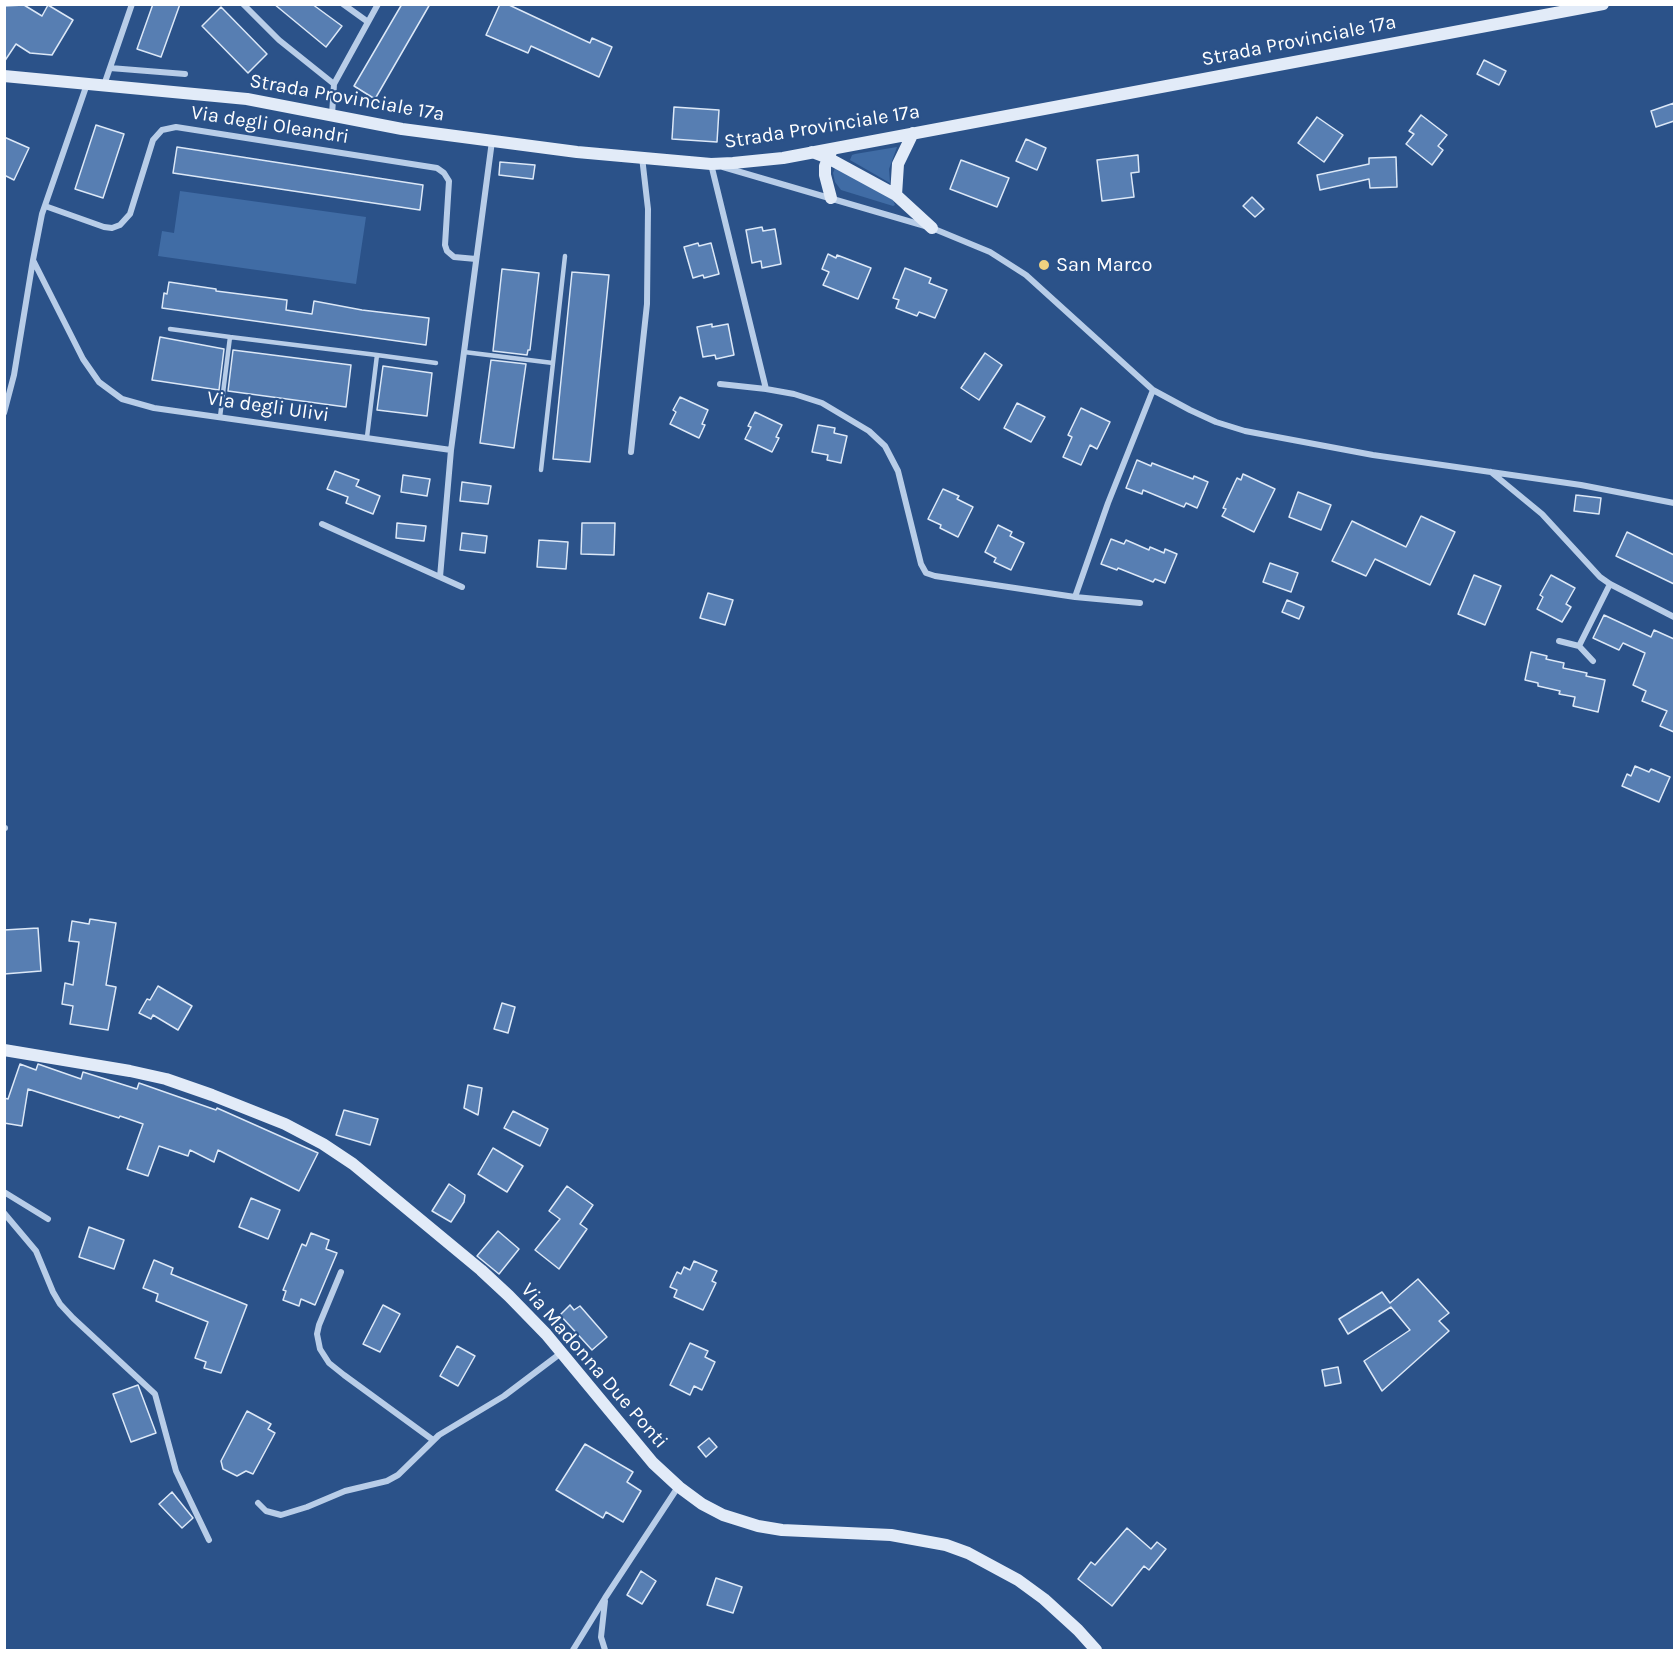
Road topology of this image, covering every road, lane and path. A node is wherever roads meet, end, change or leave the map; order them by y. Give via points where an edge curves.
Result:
1 (132, 4) edge
2 (243, 4) edge
3 (343, 4) edge
4 (378, 4) edge
5 (1603, 4) edge
6 (368, 22) junction
7 (110, 68) junction
8 (185, 74) dead end
9 (4, 76) edge
10 (87, 84) junction
11 (334, 84) junction
12 (104, 86) junction
13 (332, 116) junction
14 (913, 133) junction
15 (492, 141) junction
16 (836, 147) junction
17 (811, 152) junction
18 (642, 157) junction
19 (828, 158) junction
20 (711, 164) junction
21 (896, 195) junction
22 (831, 198) junction
23 (45, 206) junction
24 (932, 228) junction
25 (565, 256) dead end
26 (476, 259) junction
27 (33, 260) junction
28 (170, 329) dead end
29 (230, 337) junction
30 (464, 352) junction
31 (377, 355) junction
32 (436, 363) dead end
33 (553, 363) junction
34 (720, 384) dead end
35 (766, 389) junction
36 (1153, 390) junction
37 (5, 413) edge
38 (220, 417) junction
39 (367, 437) junction
40 (451, 450) junction
41 (631, 452) dead end
42 (541, 470) dead end
43 (1490, 471) junction
44 (1674, 503) edge
45 (322, 524) dead end
46 (440, 577) junction
47 (1610, 584) junction
48 (462, 587) dead end
49 (1075, 597) junction
50 (1140, 603) dead end
51 (1674, 617) edge
52 (1559, 641) dead end
53 (1579, 646) junction
54 (1593, 661) dead end
55 (4, 1050) edge
56 (4, 1191) edge
57 (4, 1213) edge
58 (48, 1219) dead end
59 (340, 1272) dead end
60 (561, 1352) junction
61 (433, 1440) junction
62 (679, 1487) junction
63 (258, 1503) dead end
64 (208, 1540) dead end
65 (605, 1598) junction
66 (573, 1649) edge
67 (605, 1650) edge
68 (1096, 1650) edge

1 - 7 street
2 - 11 street via 279,40
3 - 6 street
4 - 6 street
5 - 14 main road, Strada Provinciale 17a
6 - 11 street
7 - 8 street
7 - 12 street
9 - 10 main road, Strada Provinciale 17a
10 - 12 main road, Strada Provinciale 17a
10 - 23 street
11 - 13 street
12 - 13 main road, Strada Provinciale 17a via 227,97
13 - 15 main road, Strada Provinciale 17a
14 - 16 main road, Strada Provinciale 17a
14 - 21 main road via 898,164
15 - 18 main road, Strada Provinciale 17a
15 - 26 street
16 - 17 main road, Strada Provinciale 17a
16 - 19 main road
17 - 19 main road
17 - 20 main road, Strada Provinciale 17a
18 - 20 main road, Strada Provinciale 17a
18 - 41 street via 648,210 647,304
19 - 21 main road
19 - 22 main road via 825,175
20 - 22 street
20 - 35 street
21 - 24 main road
22 - 24 street
23 - 26 street, Via degli Oleandri via 104,226 120,225 131,210 153,140 162,130 176,128 437,168 449,181 447,251 454,257
23 - 27 street
24 - 36 street via 990,252 1026,275
25 - 33 lane
26 - 30 street
27 - 37 street
27 - 38 street, Via degli Ulivi via 83,359 105,388 140,404
28 - 29 lane
29 - 31 lane
29 - 38 lane
30 - 33 lane
30 - 40 street
31 - 32 lane
31 - 39 lane
33 - 42 lane
34 - 35 street
35 - 49 street via 822,402 869,430 885,446 898,471 926,573
36 - 43 street via 1202,416 1245,431 1373,455
36 - 49 street
38 - 39 street, Via degli Ulivi
39 - 40 street, Via degli Ulivi
40 - 46 street
43 - 44 street
43 - 47 street via 1542,514 1595,573
45 - 46 street
46 - 48 street
47 - 51 street
47 - 53 street
49 - 50 street
52 - 53 street
53 - 54 street
55 - 60 main road, Via Madonna Due Ponti via 148,1074 212,1095 304,1134 353,1164 481,1270
56 - 58 street
57 - 64 street via 36,1251 53,1292 66,1311 155,1394 174,1463
59 - 61 street via 317,1334 324,1357
60 - 61 street via 504,1396
60 - 62 main road, Via Madonna Due Ponti via 635,1444
61 - 63 street via 387,1481 345,1491 280,1515 266,1512
62 - 65 street
62 - 68 main road, Via Madonna Due Ponti via 723,1515 758,1527 891,1535 968,1553 1044,1599
65 - 66 street
65 - 67 street

